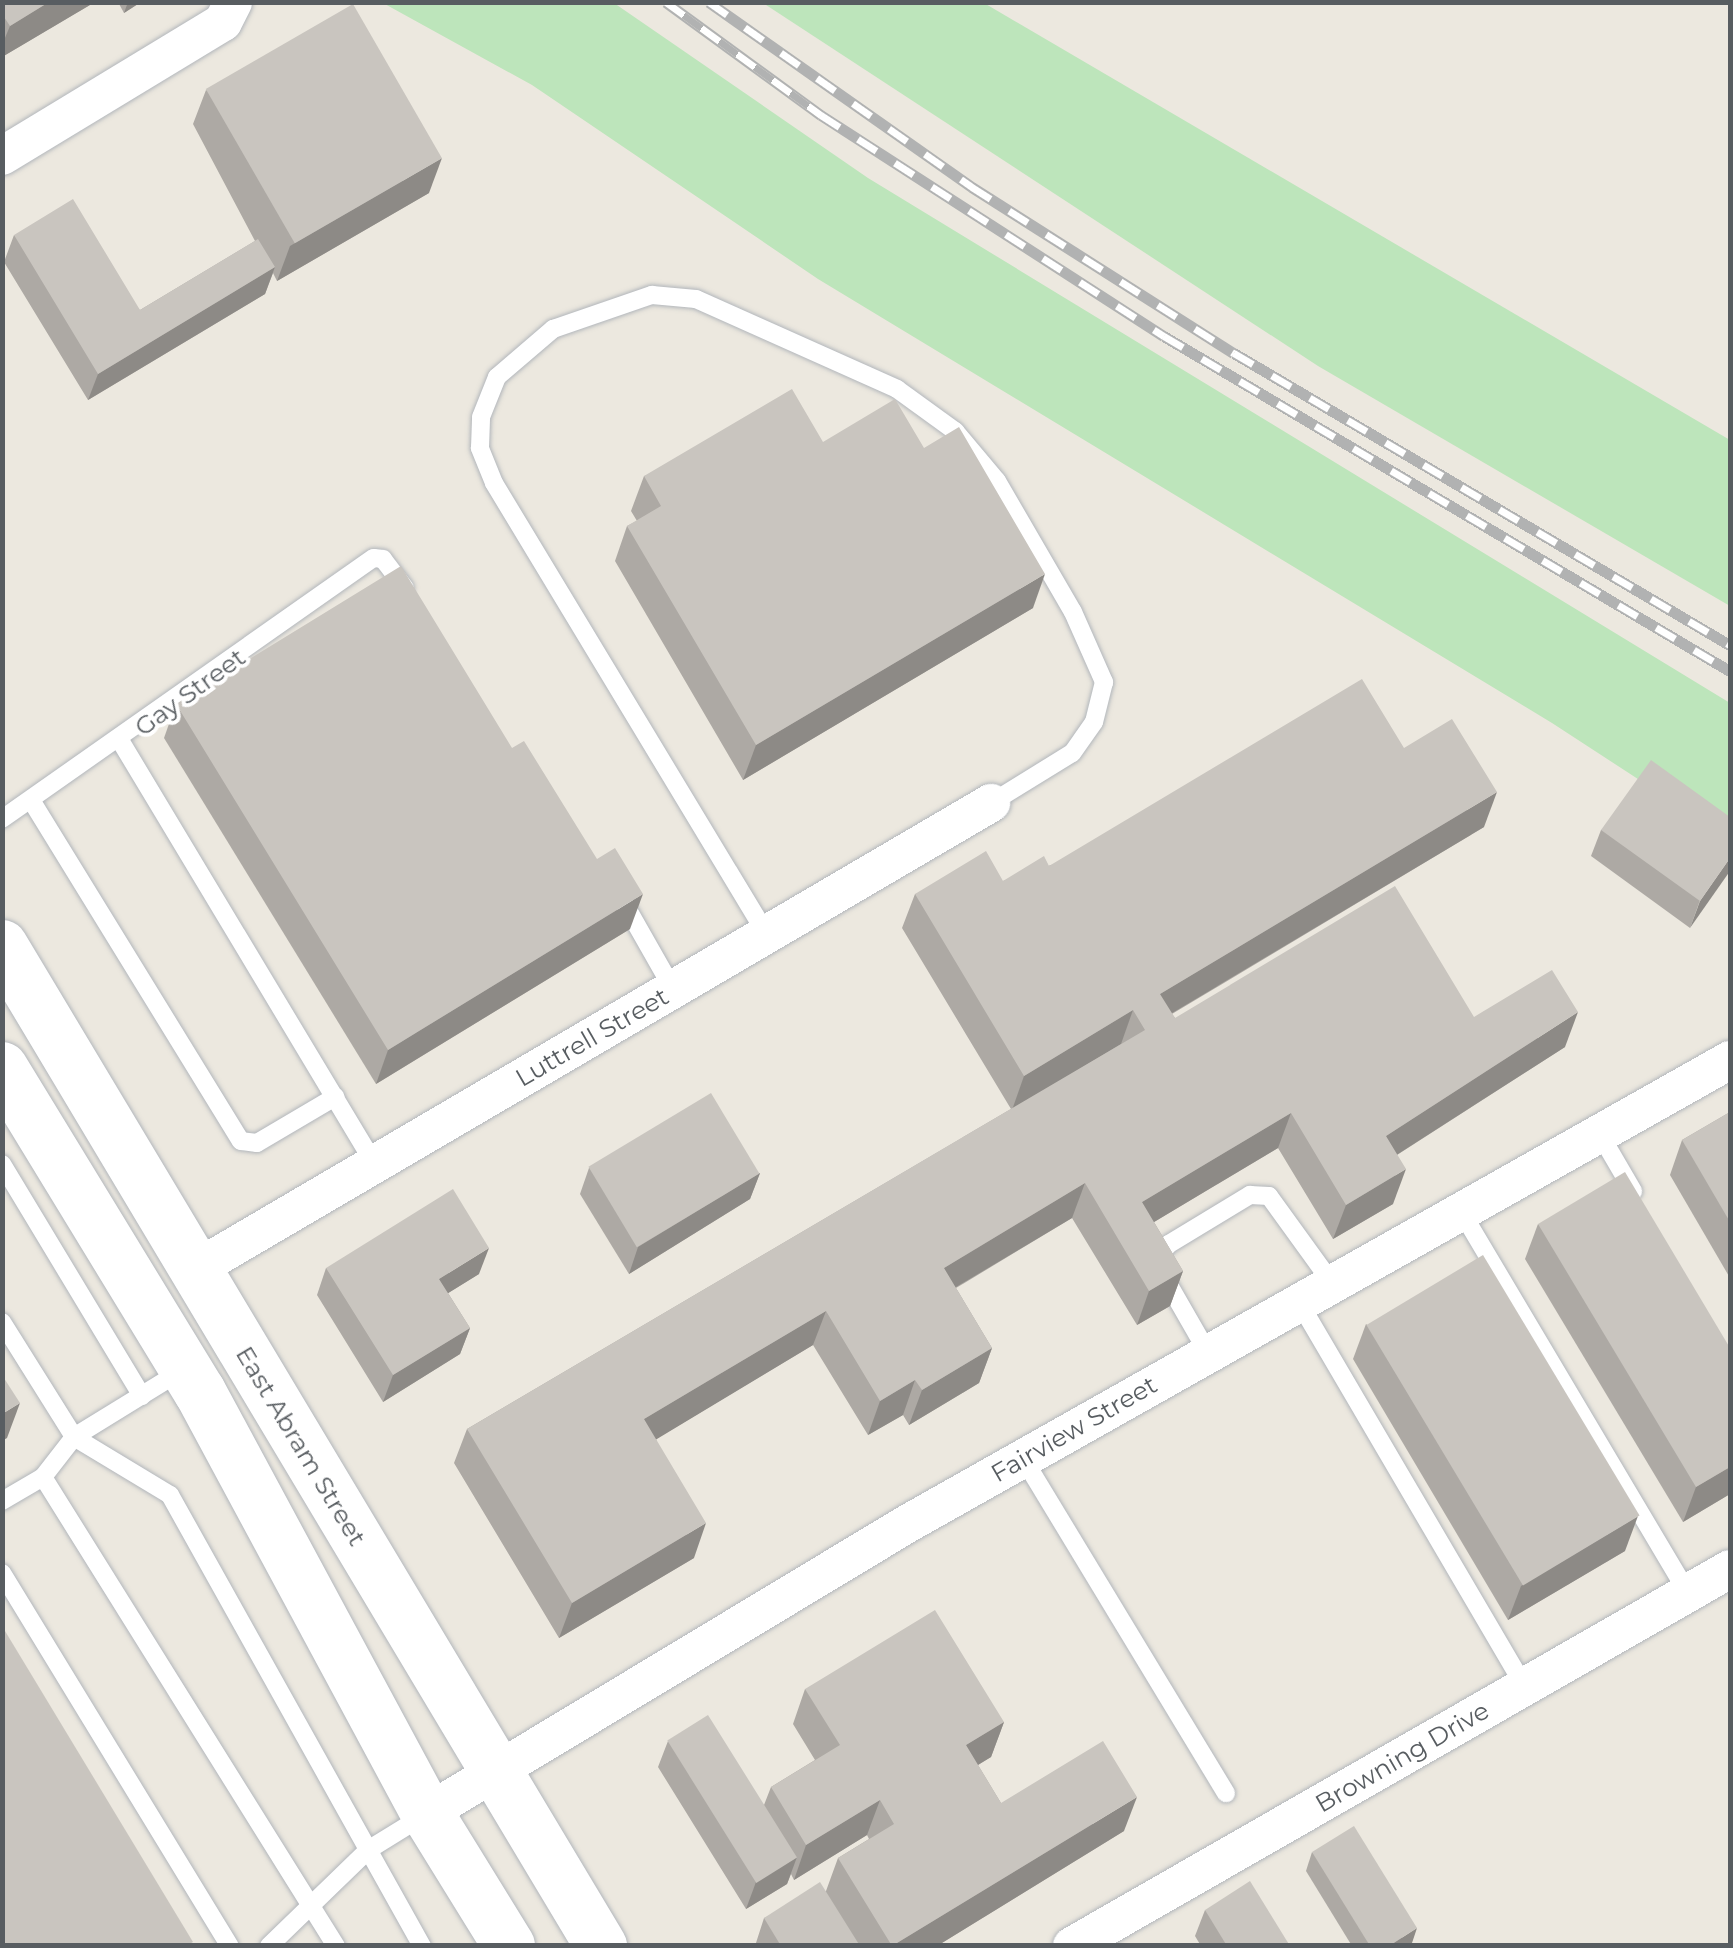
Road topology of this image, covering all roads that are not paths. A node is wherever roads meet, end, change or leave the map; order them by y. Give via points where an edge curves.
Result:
1 (233, 2) edge
2 (2, 156) edge
3 (414, 601) edge
4 (122, 742) junction
5 (32, 800) junction
6 (991, 803) joint
7 (2, 819) edge
8 (617, 890) edge
9 (767, 935) junction
10 (2, 946) edge
11 (674, 990) junction
12 (1730, 1060) edge
13 (2, 1068) edge
14 (335, 1097) junction
15 (1601, 1136) junction
16 (2, 1164) edge
17 (375, 1164) junction
18 (1640, 1204) edge
19 (1460, 1210) junction
20 (194, 1270) junction
21 (1332, 1283) junction
22 (1299, 1302) junction
23 (2, 1322) edge
24 (1208, 1353) junction
25 (163, 1382) junction
26 (74, 1437) junction
27 (1023, 1458) junction
28 (43, 1477) junction
29 (2, 1500) edge
30 (1730, 1569) edge
31 (2, 1573) edge
32 (1688, 1594) junction
33 (1526, 1686) junction
34 (497, 1771) junction
35 (1226, 1794) dead end
36 (427, 1813) junction
37 (368, 1850) junction
38 (310, 1902) junction
39 (230, 1946) edge
40 (269, 1946) edge
41 (336, 1946) edge
42 (422, 1946) edge
43 (510, 1946) edge
44 (601, 1946) edge
45 (1072, 1946) edge

1 - 2 street via 223,22
3 - 4 lane, Gay Street via 392,568 374,558
4 - 5 lane, Gay Street
4 - 14 lane
5 - 7 lane, Gay Street
5 - 14 lane via 242,1141 257,1143
6 - 9 street, Luttrell Street
6 - 9 lane via 1072,753 1094,722 1104,682 997,481 955,430 897,389 696,299 652,294 553,330 497,377 481,417 480,448 664,771
8 - 11 lane
9 - 11 street, Luttrell Street
10 - 20 main road, East Abram Street
11 - 17 street, Luttrell Street
12 - 15 street, Fairview Street
13 - 25 main road
14 - 17 lane
15 - 18 lane
15 - 19 street, Fairview Street
16 - 25 lane
17 - 20 street, Luttrell Street
19 - 21 street, Fairview Street
19 - 32 lane
20 - 25 main road
20 - 34 main road, East Abram Street
21 - 22 street, Fairview Street
21 - 24 lane via 1269,1196 1250,1195 1168,1244 1155,1261
22 - 24 street, Fairview Street
22 - 33 lane
23 - 26 lane
24 - 27 street, Fairview Street
25 - 26 lane
25 - 36 main road
26 - 28 lane
26 - 37 lane via 170,1495
27 - 34 street, Fairview Street
27 - 35 lane
28 - 29 lane
28 - 38 lane
30 - 32 street, Browning Drive
31 - 39 lane
32 - 33 street, Browning Drive
33 - 45 street, Browning Drive
34 - 36 street, Fairview Street
34 - 44 main road, East Abram Street
36 - 37 lane
36 - 43 main road
37 - 38 lane
37 - 42 lane
38 - 40 lane
38 - 41 lane

